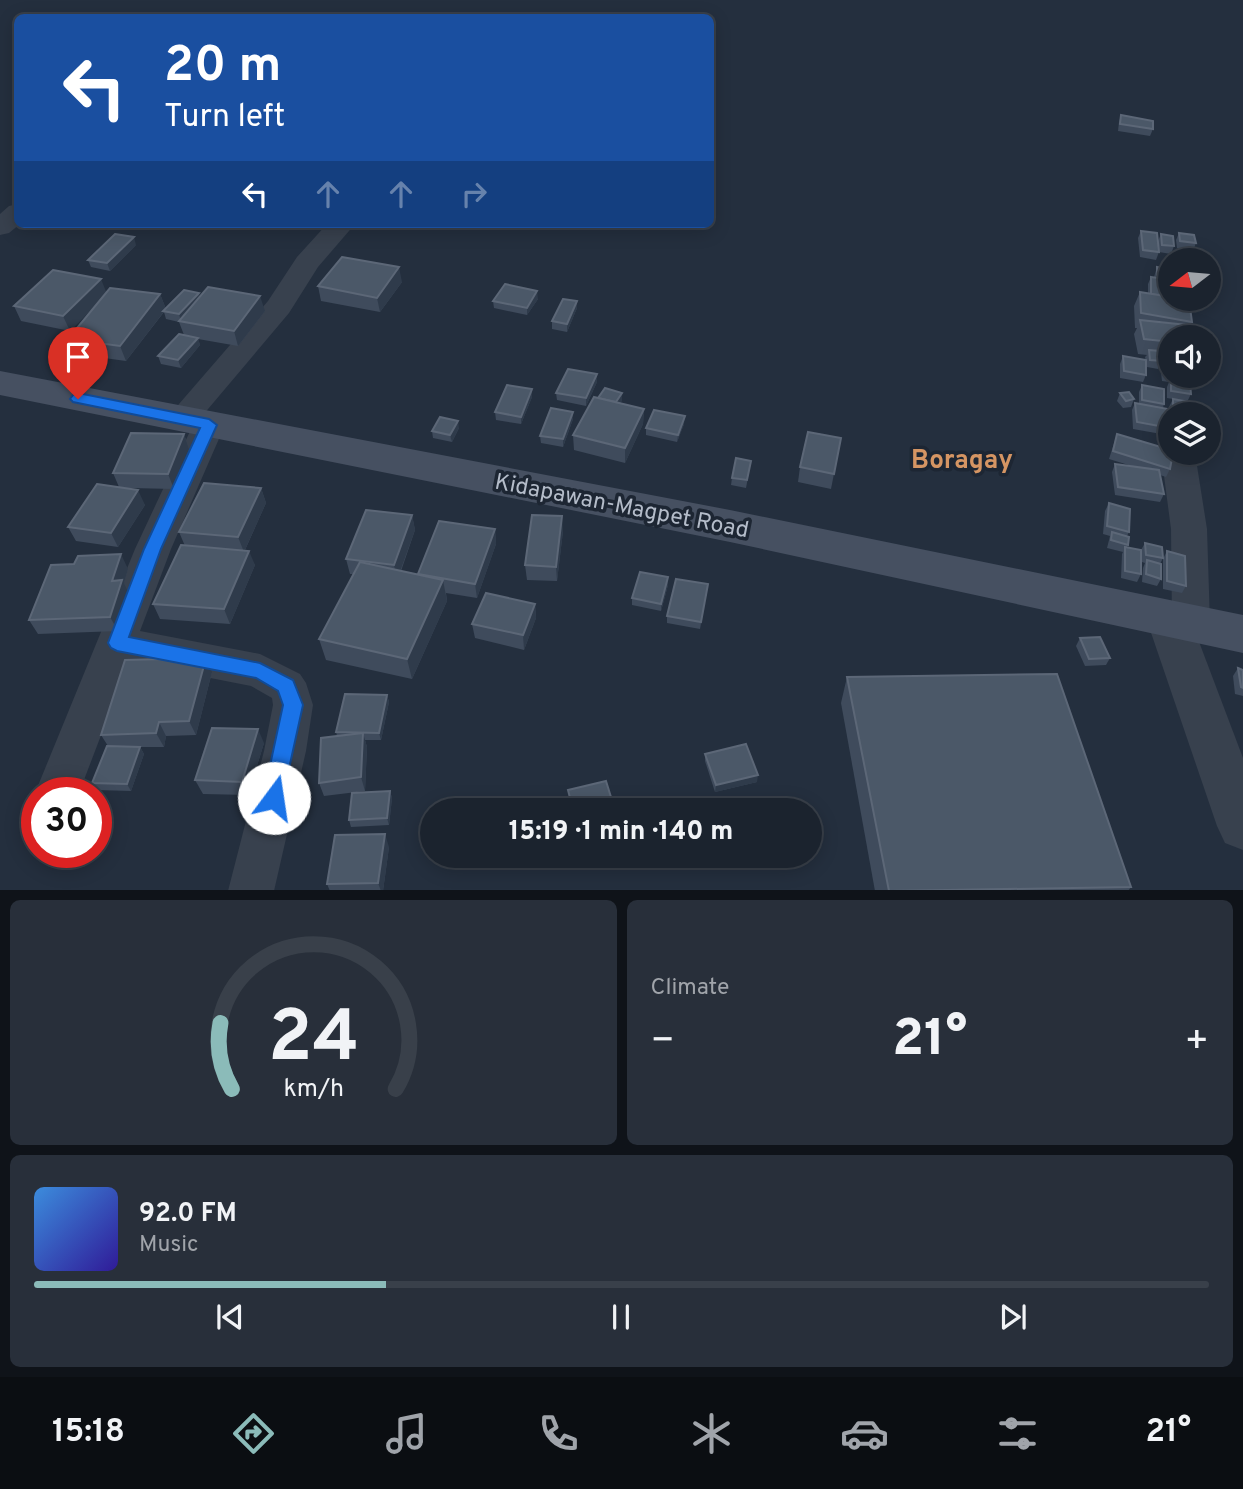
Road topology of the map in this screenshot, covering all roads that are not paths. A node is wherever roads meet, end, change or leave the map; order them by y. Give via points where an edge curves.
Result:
1 (14, 216) edge
2 (0, 228) edge
3 (338, 228) edge
4 (0, 383) edge
5 (196, 422) junction
6 (1180, 465) edge
7 (1180, 620) junction
8 (1243, 634) edge
9 (117, 643) junction
10 (63, 777) edge
11 (1243, 827) edge
12 (251, 890) edge

1 - 2 street
3 - 5 street via 307,263
4 - 5 main road, Kidapawan-Magpet Road
5 - 7 main road, Kidapawan-Magpet Road
5 - 9 street
6 - 7 street via 1189,528
7 - 8 main road, Kidapawan-Magpet Road
7 - 11 street
9 - 10 street
9 - 12 street via 260,671 286,686 293,705

